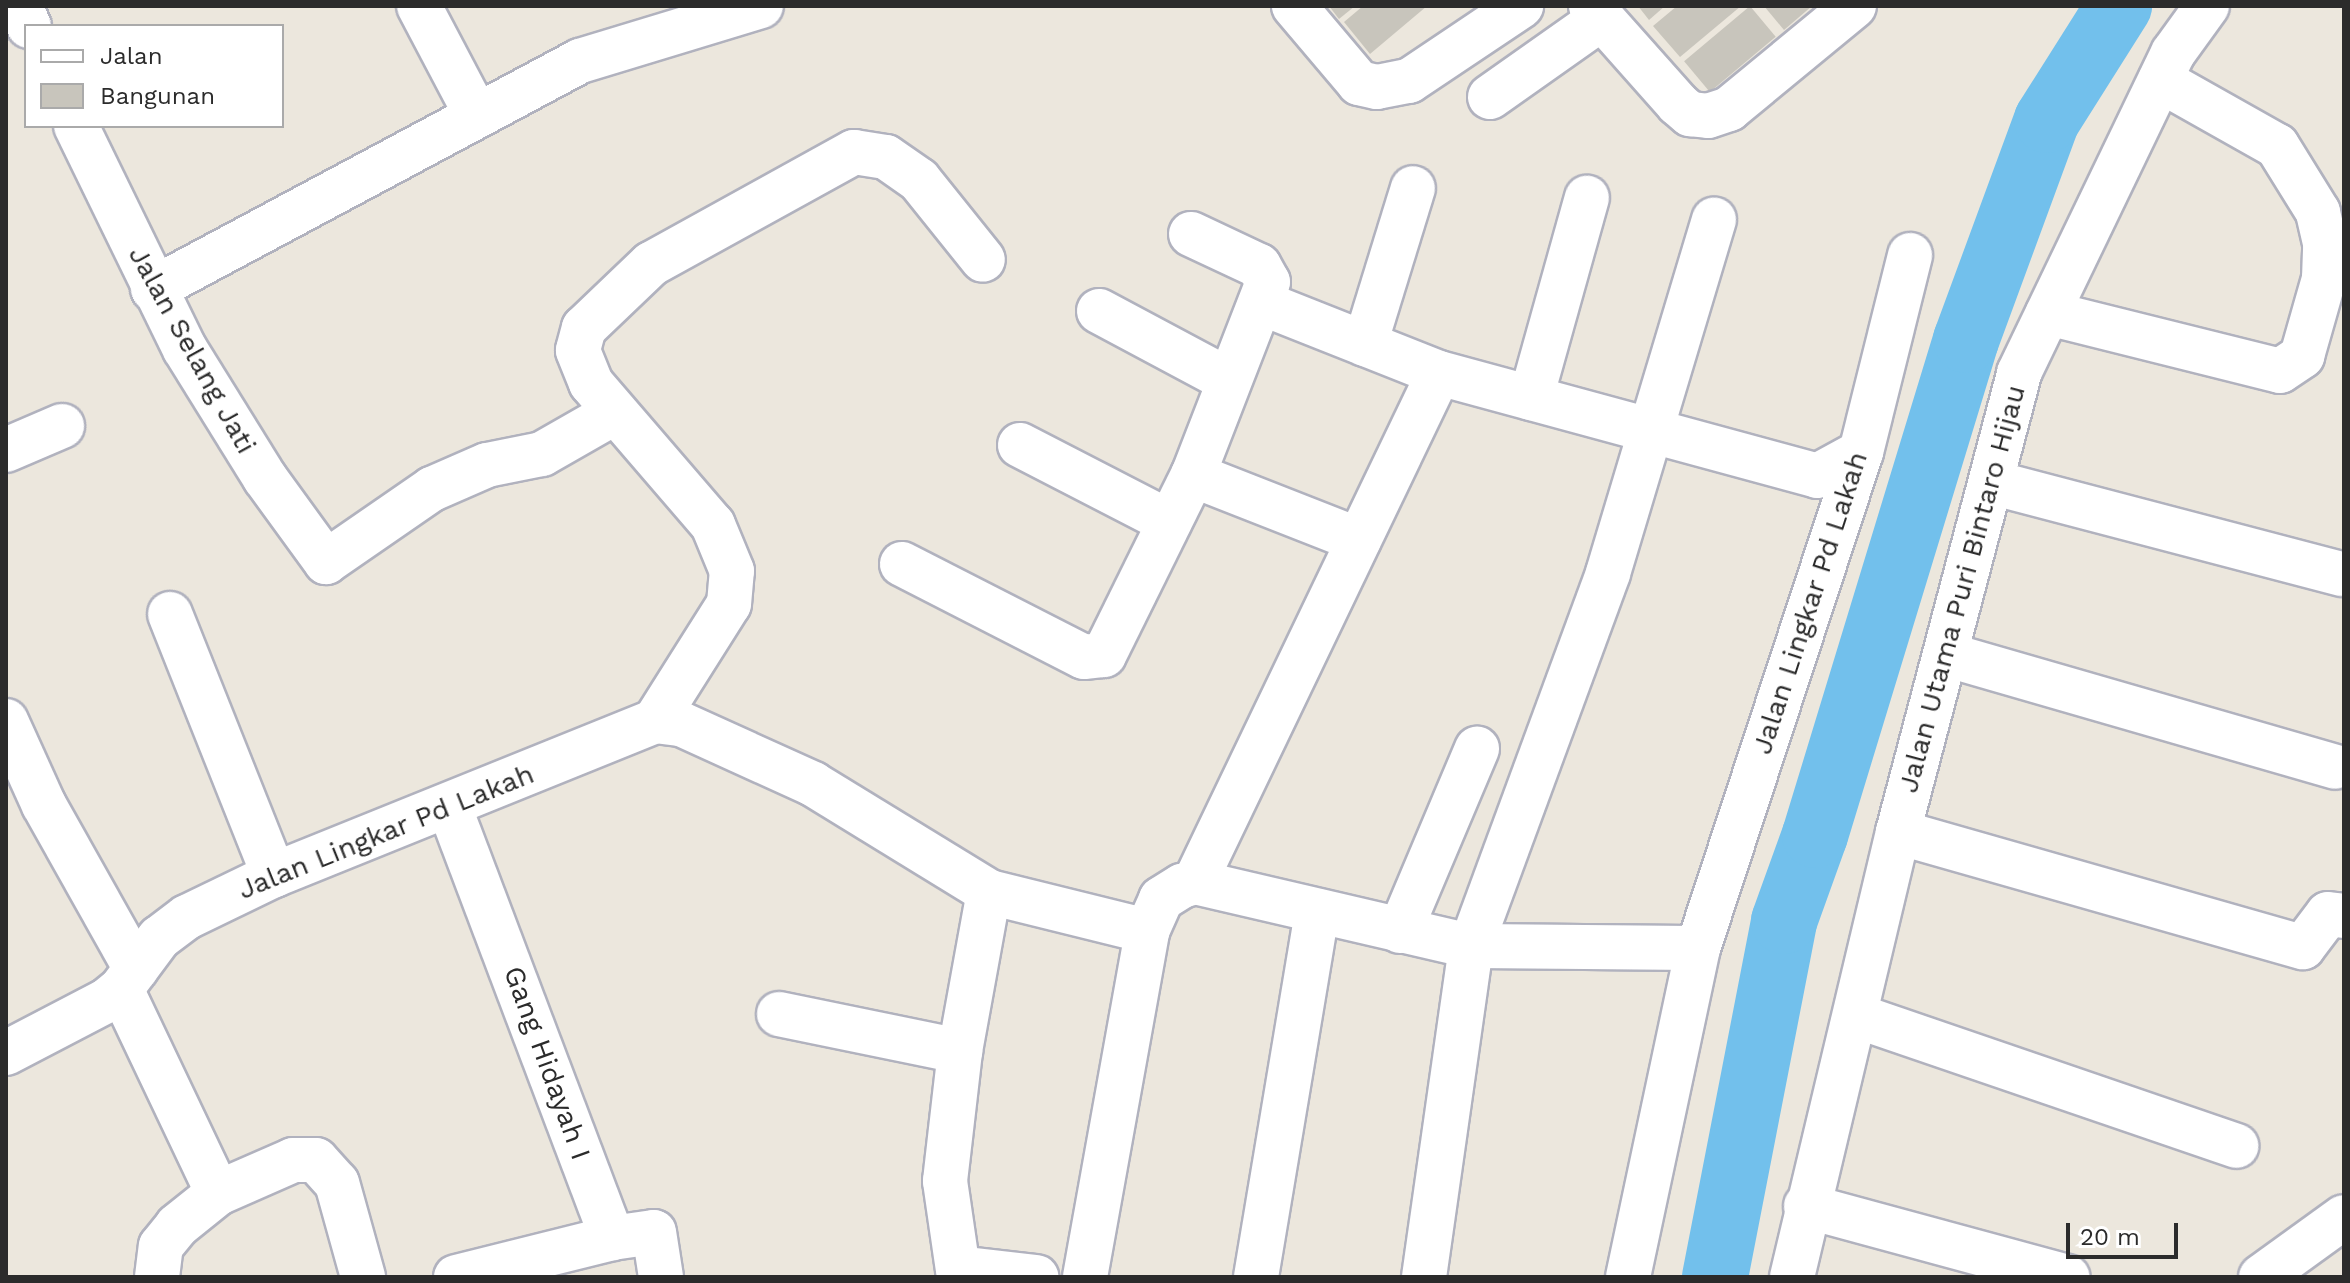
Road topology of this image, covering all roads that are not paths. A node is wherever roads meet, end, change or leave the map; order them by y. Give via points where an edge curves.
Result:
1 (419, 6) edge
2 (761, 6) edge
3 (1294, 6) edge
4 (1521, 6) edge
5 (1854, 6) edge
6 (2207, 6) edge
7 (1597, 12) edge
8 (2160, 80) junction
9 (1490, 97) dead end
10 (477, 116) junction
11 (77, 128) edge
12 (1413, 188) dead end
13 (1587, 198) dead end
14 (1714, 220) dead end
15 (1191, 234) dead end
16 (1910, 255) dead end
17 (983, 260) dead end
18 (153, 289) junction
19 (1262, 303) junction
20 (1099, 311) dead end
21 (2048, 313) junction
22 (1365, 344) junction
23 (1439, 373) junction
24 (1228, 380) junction
25 (1531, 398) junction
26 (614, 413) junction
27 (62, 426) dead end
28 (1652, 430) junction
29 (1020, 445) dead end
30 (6, 450) edge
31 (1861, 452) junction
32 (1193, 475) junction
33 (1991, 482) junction
34 (1169, 522) junction
35 (1359, 540) junction
36 (902, 564) dead end
37 (2342, 574) edge
38 (170, 614) dead end
39 (1948, 655) junction
40 (6, 721) edge
41 (668, 722) junction
42 (1477, 749) dead end
43 (2335, 767) dead end
44 (449, 806) junction
45 (1898, 832) junction
46 (274, 875) junction
47 (1195, 882) junction
48 (987, 908) junction
49 (1317, 911) junction
50 (2344, 916) edge
51 (1147, 931) junction
52 (1400, 931) junction
53 (1471, 946) junction
54 (1698, 948) junction
55 (128, 979) junction
56 (779, 1014) dead end
57 (1857, 1016) junction
58 (960, 1051) junction
59 (6, 1053) edge
60 (2236, 1146) dead end
61 (218, 1193) junction
62 (1806, 1206) junction
63 (2344, 1217) edge
64 (612, 1238) junction
65 (1995, 1267) edge
66 (958, 1272) edge
67 (157, 1277) edge
68 (363, 1277) edge
69 (456, 1277) edge
70 (661, 1277) edge
71 (1036, 1277) edge
72 (1085, 1277) edge
73 (1256, 1277) edge
74 (1424, 1277) edge
75 (1628, 1277) edge
76 (1792, 1277) edge
77 (2068, 1277) edge
78 (2261, 1277) edge

1 - 10 street
2 - 10 street via 580,61
3 - 4 street via 1359,83 1377,87 1409,81
5 - 7 street via 1729,109 1708,116 1690,114 1678,104
6 - 8 street, Jalan Utama Puri Bintaro Hijau
7 - 9 street
8 - 21 street, Jalan Utama Puri Bintaro Hijau
8 - 21 street via 2277,146 2318,212 2325,243 2324,279 2302,356 2280,371
10 - 18 street
11 - 18 street, Jalan Selang Jati
12 - 22 street
13 - 25 street
14 - 28 street
15 - 19 street via 1259,266 1268,282
16 - 31 street, Jalan Lingkar Pd Lakah
17 - 26 street via 919,180 886,157 854,152 651,264 606,303 584,328 578,350 591,383
18 - 26 street, Jalan Selang Jati via 265,478 326,562 432,489 487,465 542,454
19 - 22 street
19 - 24 street
20 - 24 street
21 - 33 street, Jalan Utama Puri Bintaro Hijau via 2019,373
22 - 23 street
23 - 25 street
23 - 35 street
24 - 32 street
25 - 28 street
26 - 41 street via 713,525 732,571 729,604
27 - 30 street
28 - 31 street via 1817,476
28 - 53 street via 1608,573
29 - 34 street
31 - 54 street, Jalan Lingkar Pd Lakah
32 - 34 street
32 - 35 street
33 - 37 street
33 - 39 street, Jalan Utama Puri Bintaro Hijau
34 - 36 street via 1112,646 1094,658
35 - 47 street
38 - 46 street
39 - 43 street
39 - 45 street, Jalan Utama Puri Bintaro Hijau
40 - 55 street
41 - 44 street, Jalan Lingkar Pd Lakah
41 - 48 street via 813,784
42 - 52 street
44 - 46 street, Jalan Lingkar Pd Lakah
44 - 64 street, Gang Hidayah I
45 - 50 street via 2303,947 2328,914
45 - 57 street, Jalan Utama Puri Bintaro Hijau
46 - 55 street, Jalan Lingkar Pd Lakah via 187,917 159,938
47 - 49 street
47 - 51 street via 1161,899
48 - 51 street
48 - 58 street
49 - 52 street
49 - 73 street
51 - 72 street
52 - 53 street
53 - 54 street
53 - 74 street
54 - 75 street, Jalan Lingkar Pd Lakah
55 - 59 street, Jalan Lingkar Pd Lakah via 86,1015
55 - 61 street
56 - 58 street
57 - 60 street
57 - 62 street, Jalan Utama Puri Bintaro Hijau
58 - 66 street via 945,1181
61 - 67 street via 161,1246
61 - 68 street via 293,1160 316,1160 337,1183
62 - 65 street
62 - 76 street, Jalan Utama Puri Bintaro Hijau
63 - 78 street
64 - 69 street
64 - 70 street via 654,1232
65 - 77 street
66 - 71 street

